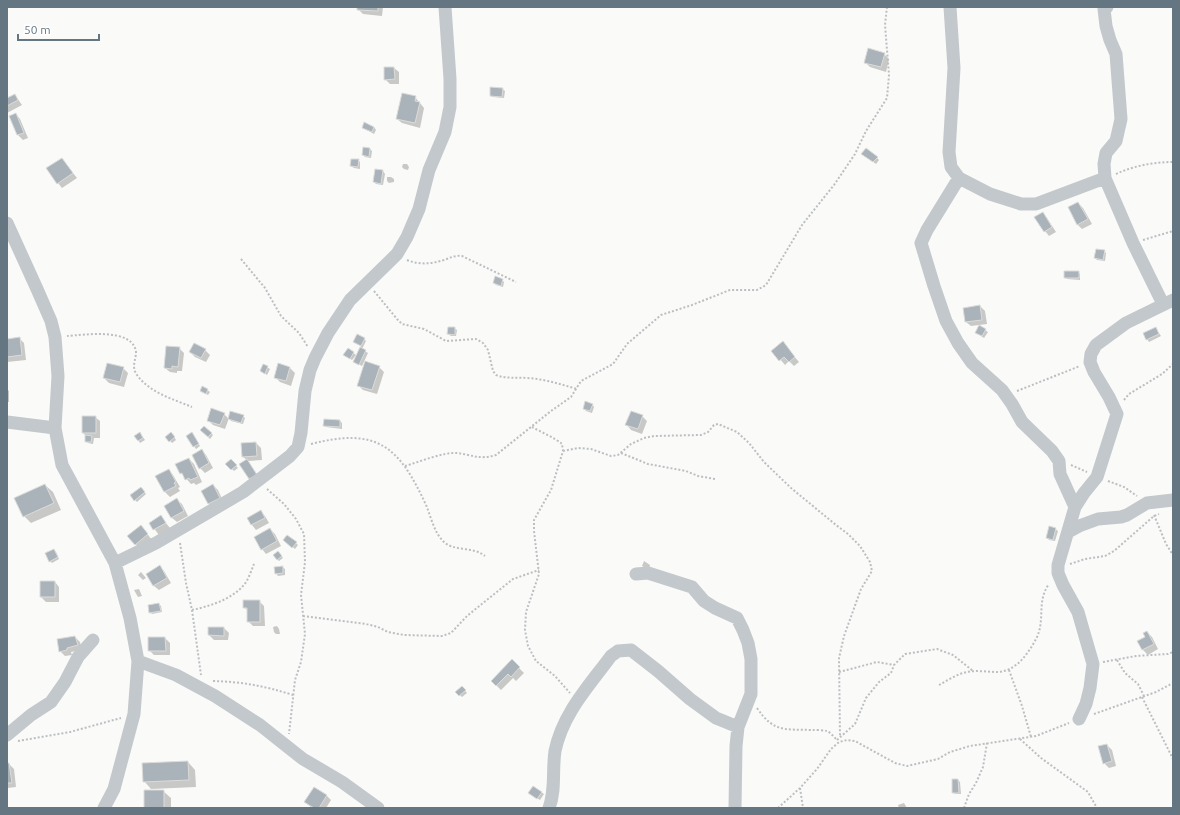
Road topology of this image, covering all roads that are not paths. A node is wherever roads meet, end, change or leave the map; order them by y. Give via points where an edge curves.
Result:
1 (445, 7) edge
2 (950, 7) edge
3 (1107, 7) edge
4 (959, 178) junction
5 (1105, 178) junction
6 (7, 223) edge
7 (1168, 302) edge
8 (7, 422) edge
9 (55, 428) junction
10 (1173, 500) edge
11 (1075, 507) junction
12 (1068, 532) junction
13 (115, 563) junction
14 (636, 574) dead end
15 (93, 640) dead end
16 (138, 660) junction
17 (1079, 719) road end
18 (738, 727) junction
19 (11, 738) edge
20 (104, 808) edge
21 (378, 808) edge
22 (548, 808) edge
23 (735, 808) edge

1 - 13 street via 450,80 450,108 445,132 429,170 419,209 407,237 397,254 350,300 315,358 305,390 298,447 290,456 242,492 156,543
2 - 4 street via 954,68 949,152 951,168
3 - 5 street via 1104,9 1106,26 1116,54 1121,119 1116,141 1106,153
4 - 5 street via 990,194 1021,204 1036,204
4 - 11 street via 921,243 946,321 972,362 1006,396 1022,422 1059,461 1060,474
5 - 7 street via 1133,243
6 - 9 street via 38,289 56,337 58,376
7 - 11 street via 1126,323 1096,345 1091,354 1090,362 1094,372 1117,414 1097,477
8 - 9 street
9 - 13 street via 62,465
10 - 12 street via 1146,504 1121,517 1093,520
11 - 12 street
12 - 17 street via 1059,558 1058,573 1078,612 1094,664 1087,698
13 - 16 street
14 - 18 street via 648,573 692,587 704,602 737,618 748,642 751,659 751,694
15 - 19 street via 78,657 51,702 31,715
16 - 20 street via 134,714 114,789
16 - 21 street via 203,685 303,759 342,782
18 - 22 street via 716,718 631,650 618,650 571,708 563,725 555,752 552,800
18 - 23 street

